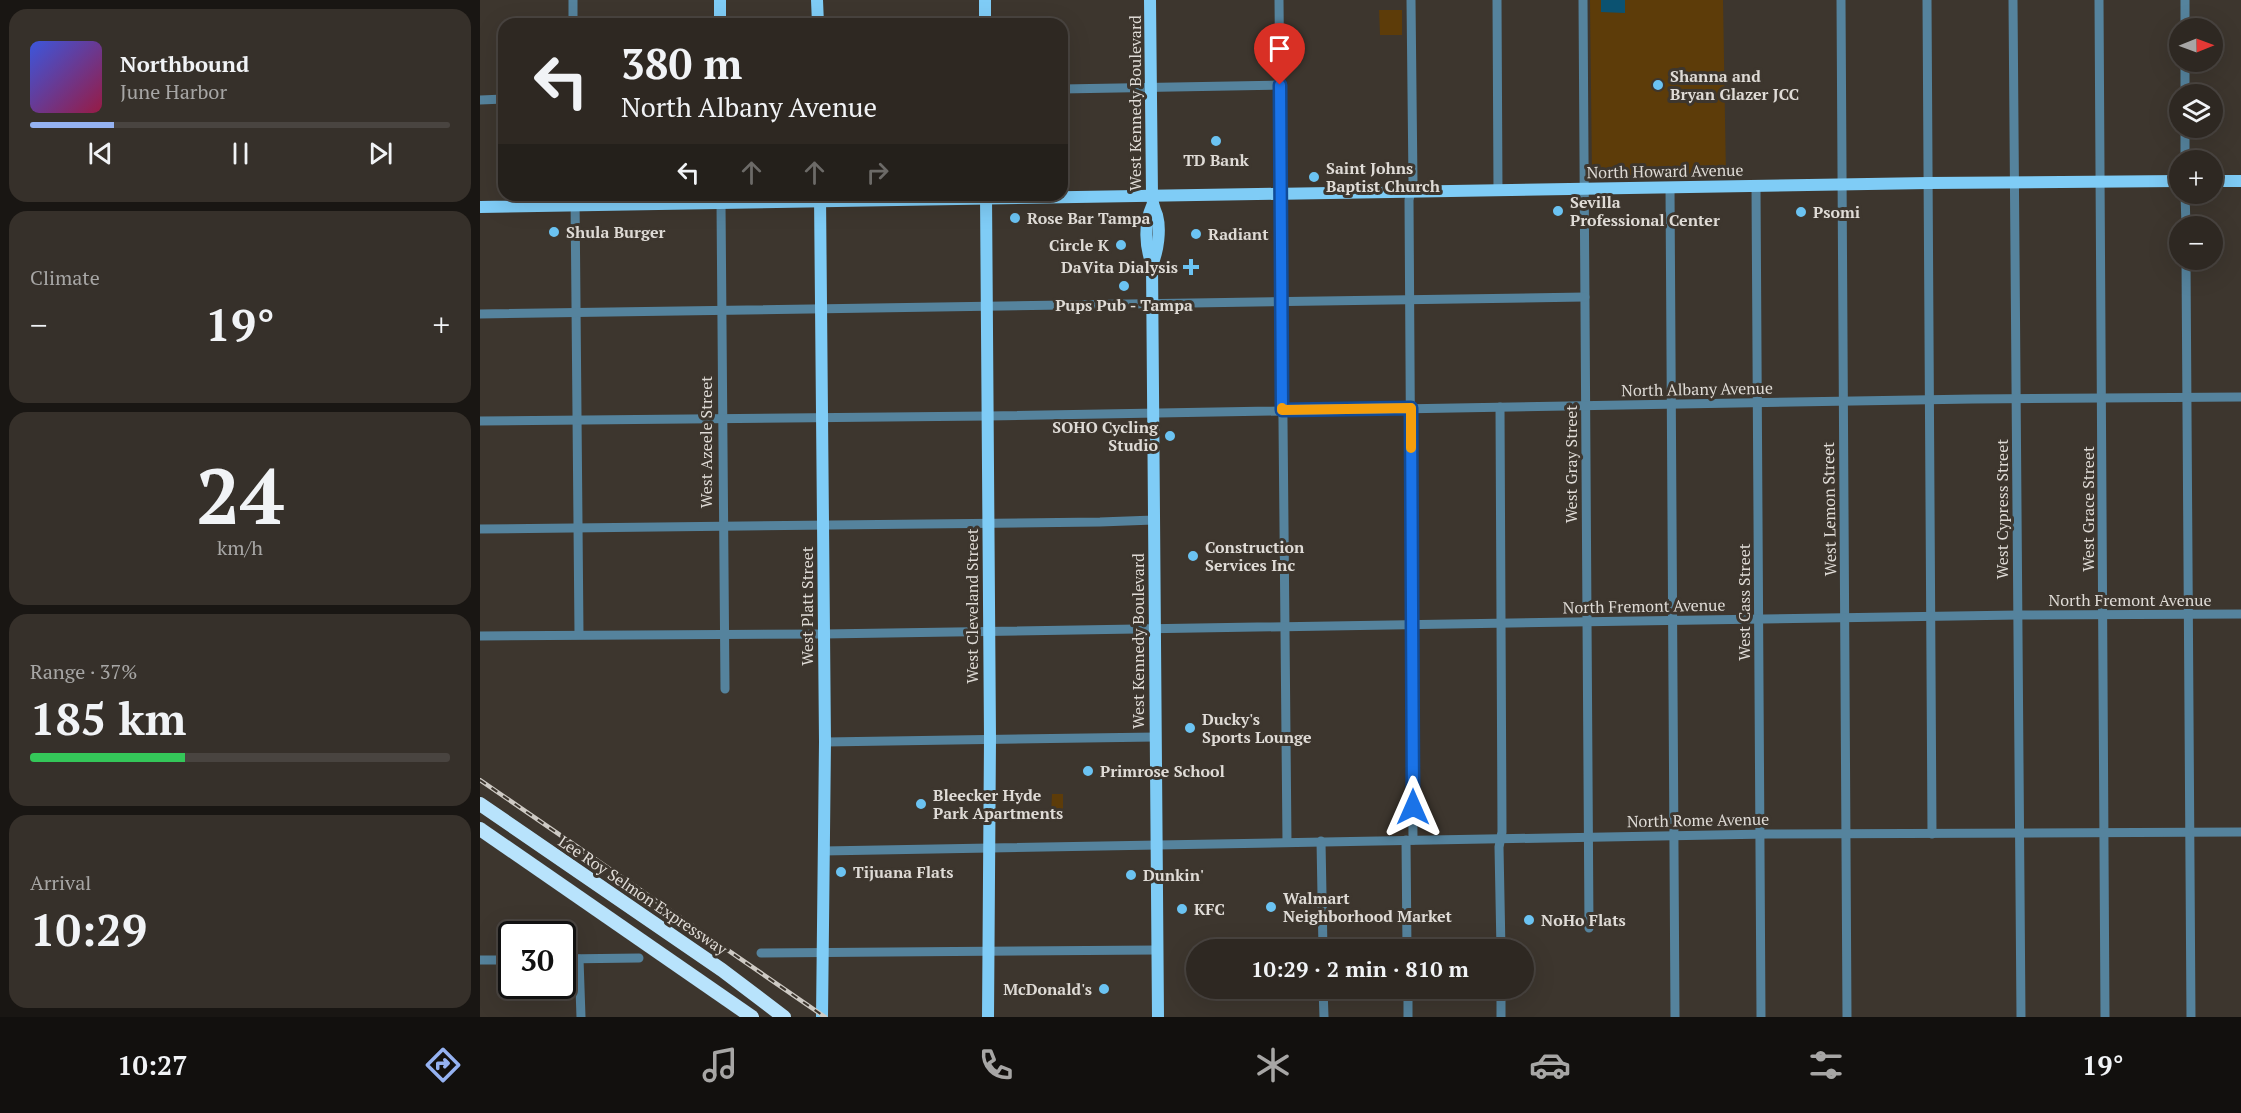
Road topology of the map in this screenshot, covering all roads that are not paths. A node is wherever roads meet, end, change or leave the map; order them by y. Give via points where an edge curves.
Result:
1 (573, 0) edge
2 (720, 0) edge
3 (817, 0) edge
4 (985, 0) edge
5 (1150, 0) edge
6 (1280, 0) edge
7 (1411, 0) edge
8 (1497, 0) edge
9 (1583, 0) edge
10 (1841, 0) edge
11 (1927, 0) edge
12 (2013, 0) edge
13 (2099, 0) edge
14 (2184, 0) edge
15 (573, 18) edge
16 (720, 18) edge
17 (818, 18) edge
18 (985, 18) edge
19 (2185, 18) edge
20 (1280, 85) junction
21 (1151, 88) junction
22 (1068, 89) edge
23 (498, 99) edge
24 (480, 100) edge
25 (2100, 181) junction
26 (2169, 181) edge
27 (2223, 181) edge
28 (2241, 181) edge
29 (2014, 182) junction
30 (1928, 183) junction
31 (1842, 184) junction
32 (1756, 186) junction
33 (1670, 187) junction
34 (1585, 189) junction
35 (1498, 190) junction
36 (1411, 192) junction
37 (1281, 194) junction
38 (1068, 199) edge
39 (562, 201) edge
40 (576, 201) edge
41 (721, 201) edge
42 (820, 201) edge
43 (986, 201) edge
44 (1152, 201) junction
45 (480, 207) edge
46 (2186, 270) edge
47 (1585, 297) junction
48 (1410, 300) junction
49 (1282, 302) junction
50 (1152, 304) junction
51 (987, 307) junction
52 (821, 310) junction
53 (722, 311) junction
54 (577, 312) junction
55 (480, 314) edge
56 (2241, 397) edge
57 (2016, 398) junction
58 (2102, 398) junction
59 (2187, 398) junction
60 (1930, 400) junction
61 (1843, 401) junction
62 (1758, 403) junction
63 (1671, 404) junction
64 (1586, 406) junction
65 (1500, 407) junction
66 (1411, 408) junction
67 (1282, 410) junction
68 (1153, 412) junction
69 (988, 416) junction
70 (822, 418) junction
71 (723, 419) junction
72 (578, 420) junction
73 (480, 421) edge
74 (1154, 520) junction
75 (988, 524) junction
76 (723, 525) junction
77 (824, 526) junction
78 (578, 528) junction
79 (480, 529) edge
80 (2188, 614) junction
81 (2241, 614) edge
82 (2018, 615) junction
83 (2103, 615) junction
84 (1931, 616) junction
85 (1759, 619) junction
86 (1845, 619) junction
87 (1673, 620) junction
88 (1587, 622) junction
89 (1501, 623) junction
90 (1412, 624) junction
91 (1284, 627) junction
92 (1155, 628) junction
93 (989, 631) junction
94 (724, 633) junction
95 (579, 634) junction
96 (824, 634) junction
97 (480, 636) edge
98 (725, 689) dead end
99 (1156, 736) junction
100 (990, 738) junction
101 (825, 742) junction
102 (480, 804) edge
103 (480, 829) edge
104 (2189, 832) junction
105 (2241, 832) edge
106 (2019, 833) junction
107 (2105, 833) junction
108 (1760, 834) junction
109 (1932, 834) junction
110 (1846, 835) junction
111 (1675, 836) junction
112 (1588, 837) junction
113 (1501, 838) junction
114 (1410, 840) junction
115 (1321, 841) junction
116 (1287, 842) junction
117 (1156, 844) junction
118 (988, 847) junction
119 (823, 851) junction
120 (1588, 928) dead end
121 (1323, 939) edge
122 (1407, 939) edge
123 (1501, 939) edge
124 (1157, 950) junction
125 (988, 952) junction
126 (761, 953) dead end
127 (822, 953) junction
128 (639, 958) dead end
129 (579, 959) joint
130 (480, 960) edge
131 (498, 960) edge
132 (714, 990) junction
133 (1323, 999) edge
134 (1408, 999) edge
135 (1501, 999) edge
136 (581, 1017) edge
137 (735, 1017) edge
138 (752, 1017) edge
139 (784, 1017) edge
140 (822, 1017) edge
141 (988, 1017) edge
142 (1158, 1017) edge
143 (1324, 1017) edge
144 (1408, 1017) edge
145 (1501, 1017) edge
146 (1675, 1017) edge
147 (1761, 1017) edge
148 (1847, 1017) edge
149 (2021, 1017) edge
150 (2105, 1017) edge
151 (2191, 1017) edge

1 - 15 street
2 - 16 main road
3 - 17 main road
4 - 18 main road
5 - 21 main road, West Kennedy Boulevard
6 - 20 street
7 - 36 street
8 - 35 street
9 - 34 street, West Gray Street
10 - 31 street, West Lemon Street
11 - 30 street
12 - 29 street, West Cypress Street
13 - 25 street, West Grace Street
14 - 19 street
20 - 21 street
20 - 37 street
21 - 22 street
21 - 44 main road, West Kennedy Boulevard
23 - 24 street
25 - 26 main road, North Howard Avenue
25 - 29 main road, North Howard Avenue
25 - 58 street, West Grace Street
27 - 28 main road
29 - 30 main road, North Howard Avenue
29 - 57 street, West Cypress Street
30 - 31 main road, North Howard Avenue
30 - 60 street
31 - 32 main road, North Howard Avenue
31 - 61 street, West Lemon Street
32 - 33 main road, North Howard Avenue
32 - 62 street, West Cass Street
33 - 34 main road, North Howard Avenue
33 - 63 street
34 - 35 main road, North Howard Avenue
34 - 47 street, West Gray Street
35 - 36 main road, North Howard Avenue
36 - 37 main road, North Howard Avenue
36 - 48 street
37 - 44 main road, North Howard Avenue
37 - 49 street
38 - 44 main road, North Howard Avenue
39 - 45 main road, North Howard Avenue
40 - 54 street
41 - 53 street, West Azeele Street
42 - 52 main road, West Platt Street
43 - 51 main road, West Cleveland Street
44 - 50 main road, West Kennedy Boulevard via 1147,218
46 - 59 street
47 - 48 street
47 - 64 street, West Gray Street
48 - 49 street
48 - 66 street
49 - 50 street
49 - 67 street
50 - 51 street
50 - 68 main road, West Kennedy Boulevard
51 - 52 street
51 - 69 main road, West Cleveland Street
52 - 53 street
52 - 70 main road, West Platt Street
53 - 54 street
53 - 71 street, West Azeele Street
54 - 55 street
54 - 72 street
56 - 59 street, North Albany Avenue
57 - 58 street, North Albany Avenue
57 - 60 street, North Albany Avenue
57 - 82 street, West Cypress Street
58 - 59 street, North Albany Avenue
58 - 83 street, West Grace Street
59 - 80 street
60 - 61 street, North Albany Avenue
60 - 84 street
61 - 62 street, North Albany Avenue
61 - 86 street, West Lemon Street
62 - 63 street, North Albany Avenue
62 - 85 street, West Cass Street
63 - 64 street, North Albany Avenue
63 - 87 street
64 - 65 street, North Albany Avenue
64 - 88 street, West Gray Street
65 - 66 street, North Albany Avenue
65 - 89 street
66 - 67 street, North Albany Avenue
66 - 90 street
67 - 68 street, North Albany Avenue
67 - 91 street
68 - 69 street, North Albany Avenue
68 - 74 main road, West Kennedy Boulevard
69 - 70 street, North Albany Avenue
69 - 75 main road, West Cleveland Street
70 - 71 street, North Albany Avenue
70 - 77 main road, West Platt Street
71 - 72 street, North Albany Avenue
71 - 76 street, West Azeele Street
72 - 73 street, North Albany Avenue
72 - 78 street
74 - 75 street
74 - 92 main road, West Kennedy Boulevard
75 - 77 street
75 - 93 main road, West Cleveland Street
76 - 77 street
76 - 78 street
76 - 94 street, West Azeele Street
77 - 96 main road, West Platt Street
78 - 79 street
78 - 95 street
80 - 81 street, North Fremont Avenue
80 - 83 street, North Fremont Avenue
80 - 104 street
82 - 83 street, North Fremont Avenue
82 - 84 street, North Fremont Avenue
82 - 106 street, West Cypress Street
83 - 107 street, West Grace Street
84 - 86 street, North Fremont Avenue
84 - 109 street
85 - 86 street, North Fremont Avenue
85 - 87 street, North Fremont Avenue
85 - 108 street, West Cass Street
86 - 110 street, West Lemon Street
87 - 88 street, North Fremont Avenue
87 - 111 street
88 - 89 street, North Fremont Avenue
88 - 112 street, West Gray Street
89 - 90 street, North Fremont Avenue
89 - 113 street
90 - 91 street, North Fremont Avenue
90 - 114 street
91 - 92 street, North Fremont Avenue
91 - 116 street
92 - 93 street, North Fremont Avenue
92 - 99 main road, West Kennedy Boulevard
93 - 96 street, North Fremont Avenue
93 - 100 main road, West Cleveland Street
94 - 95 street, North Fremont Avenue
94 - 96 street, North Fremont Avenue
94 - 98 street, West Azeele Street
95 - 97 street, North Fremont Avenue
96 - 101 main road, West Platt Street
99 - 100 street
99 - 117 main road, West Kennedy Boulevard
100 - 101 street
100 - 118 main road, West Cleveland Street
101 - 119 main road, West Platt Street
102 - 139 highway, Lee Roy Selmon Expressway
103 - 132 highway
104 - 105 street, North Rome Avenue
104 - 107 street, North Rome Avenue
104 - 151 street
106 - 107 street, North Rome Avenue
106 - 109 street, North Rome Avenue
106 - 149 street, West Cypress Street
107 - 150 street, West Grace Street
108 - 110 street, North Rome Avenue
108 - 111 street, North Rome Avenue
108 - 147 street, West Cass Street
109 - 110 street, North Rome Avenue
110 - 148 street, West Lemon Street
111 - 112 street, North Rome Avenue
111 - 146 street
112 - 113 street, North Rome Avenue
112 - 120 street, West Gray Street
113 - 114 street, North Rome Avenue
113 - 123 street
114 - 115 street, North Rome Avenue
114 - 122 street
115 - 116 street, North Rome Avenue
115 - 121 street
116 - 117 street, North Rome Avenue
117 - 118 street, North Rome Avenue
117 - 124 main road, West Kennedy Boulevard
118 - 119 street, North Rome Avenue
118 - 125 main road, West Cleveland Street
119 - 127 main road, West Platt Street
124 - 125 street
124 - 142 main road, West Kennedy Boulevard
125 - 127 street
125 - 141 main road, West Cleveland Street
126 - 127 street
127 - 140 main road, West Platt Street
128 - 129 street
129 - 136 street
130 - 131 street
132 - 137 highway
132 - 138 highway
133 - 143 street
134 - 144 street
135 - 145 street

